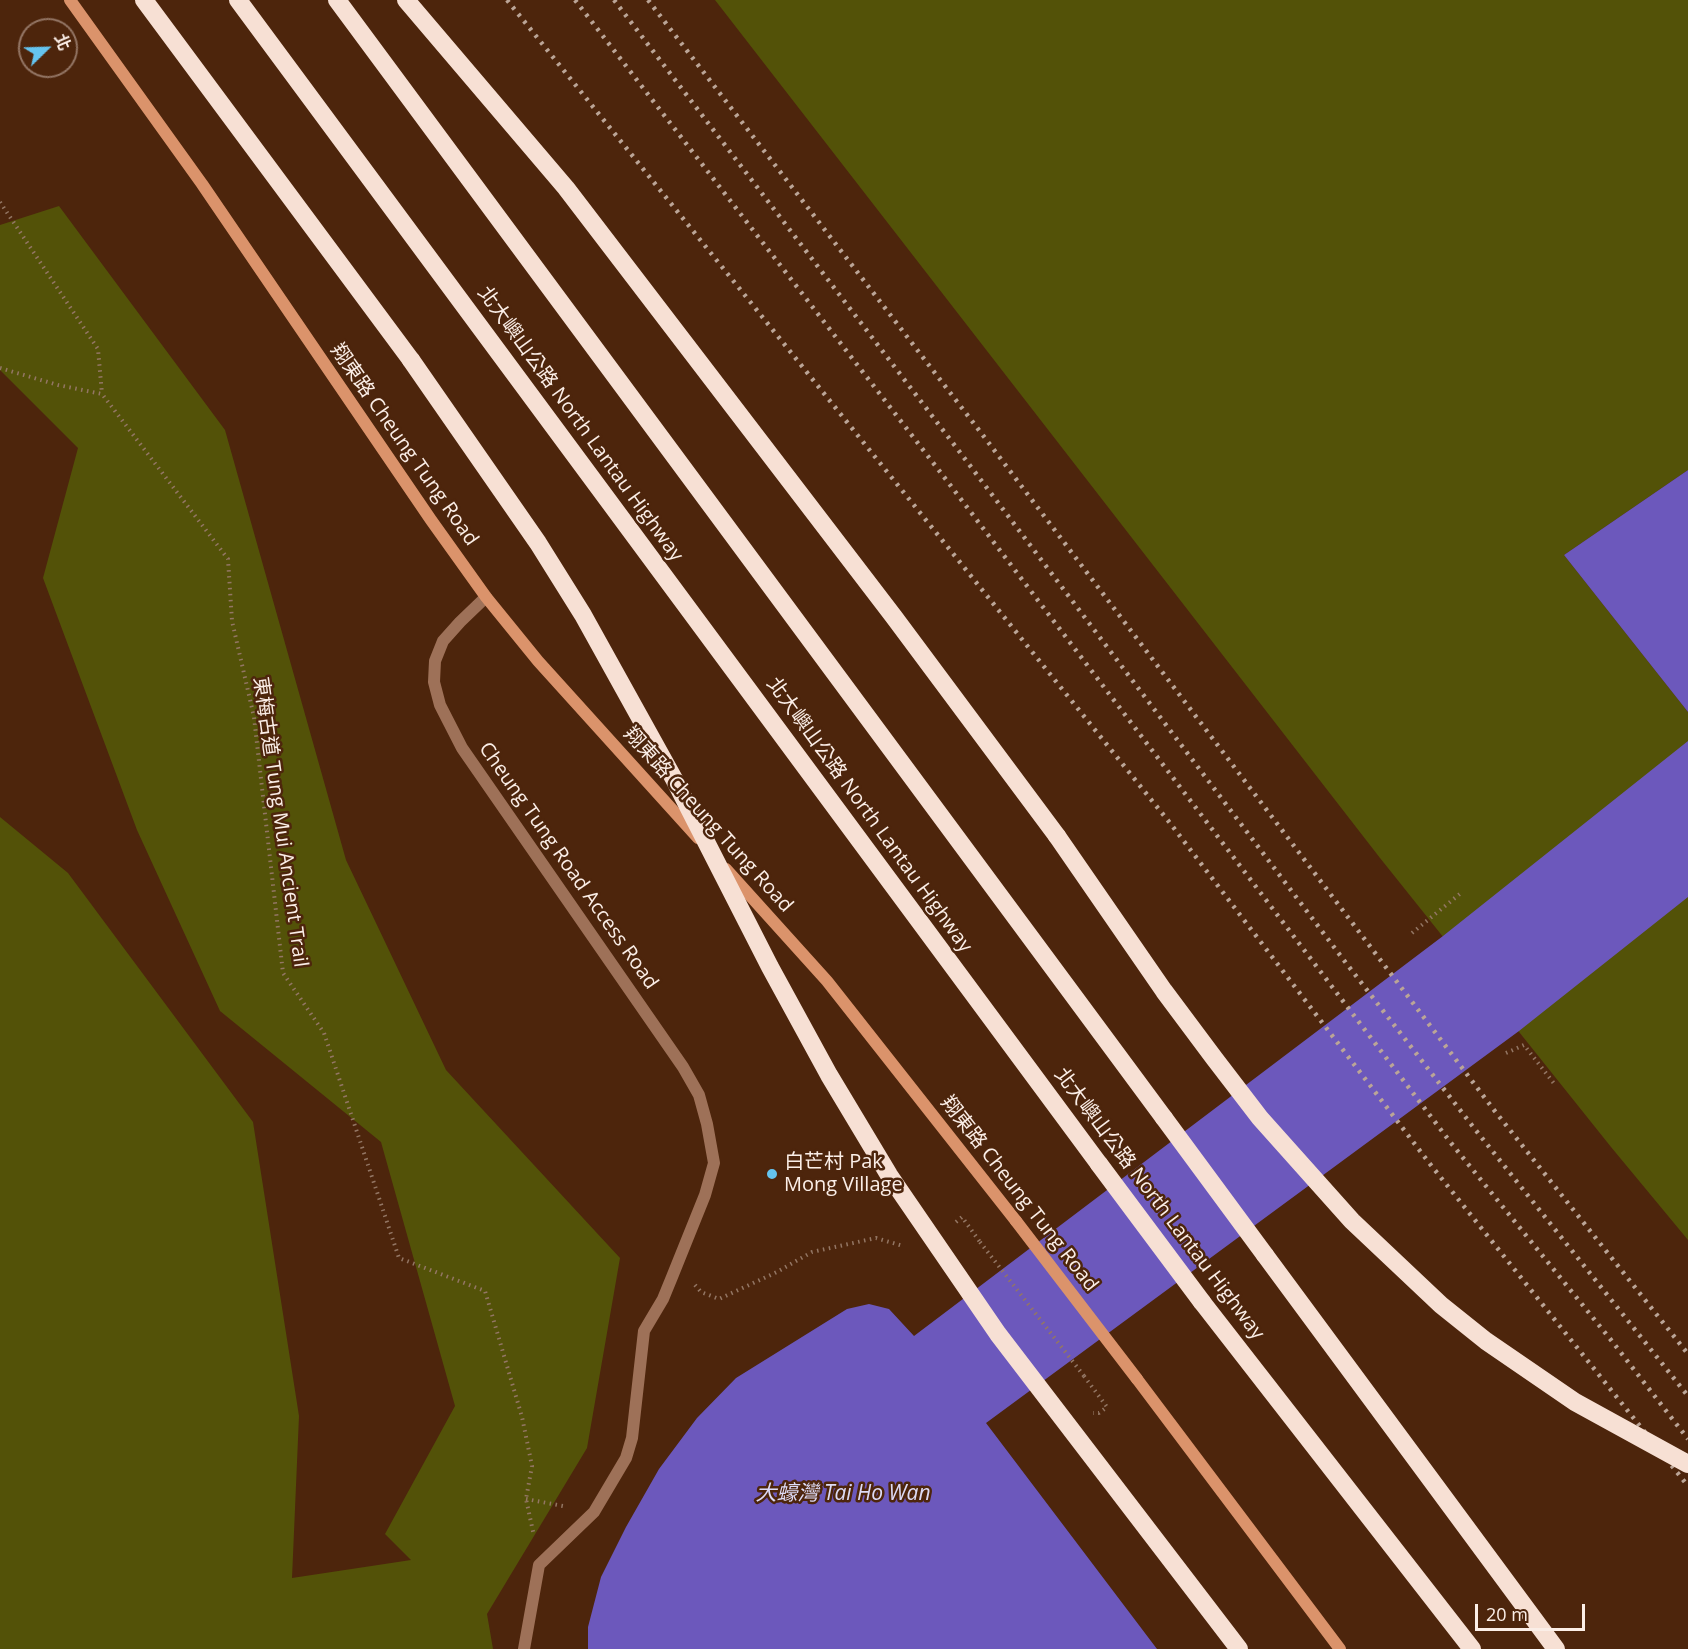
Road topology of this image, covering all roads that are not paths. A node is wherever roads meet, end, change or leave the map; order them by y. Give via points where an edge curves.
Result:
1 (70, 0) edge
2 (144, 0) edge
3 (238, 0) edge
4 (337, 0) edge
5 (406, 0) edge
6 (486, 597) junction
7 (1688, 1464) edge
8 (524, 1649) edge
9 (1239, 1649) edge
10 (1340, 1649) edge
11 (1472, 1649) edge
12 (1556, 1649) edge

1 - 6 main road, 翔東路 Cheung Tung Road via 202,184
2 - 9 highway, bridge via 411,360 538,543 583,615 829,1075 889,1175 998,1334
3 - 11 highway, 北大嶼山公路 North Lantau Highway, bridge via 1202,1302
4 - 12 highway, bridge
5 - 7 highway, bridge via 566,188 894,617 1260,1118 1352,1221 1440,1305 1575,1402
6 - 8 street, Cheung Tung Road Access Road via 443,641 435,661 434,682 440,705 462,748 683,1067 699,1095 714,1162 705,1195 663,1299 644,1331 632,1438 626,1458 594,1512 539,1565
6 - 10 main road, 翔東路 Cheung Tung Road, bridge via 538,661 827,981 1016,1221

